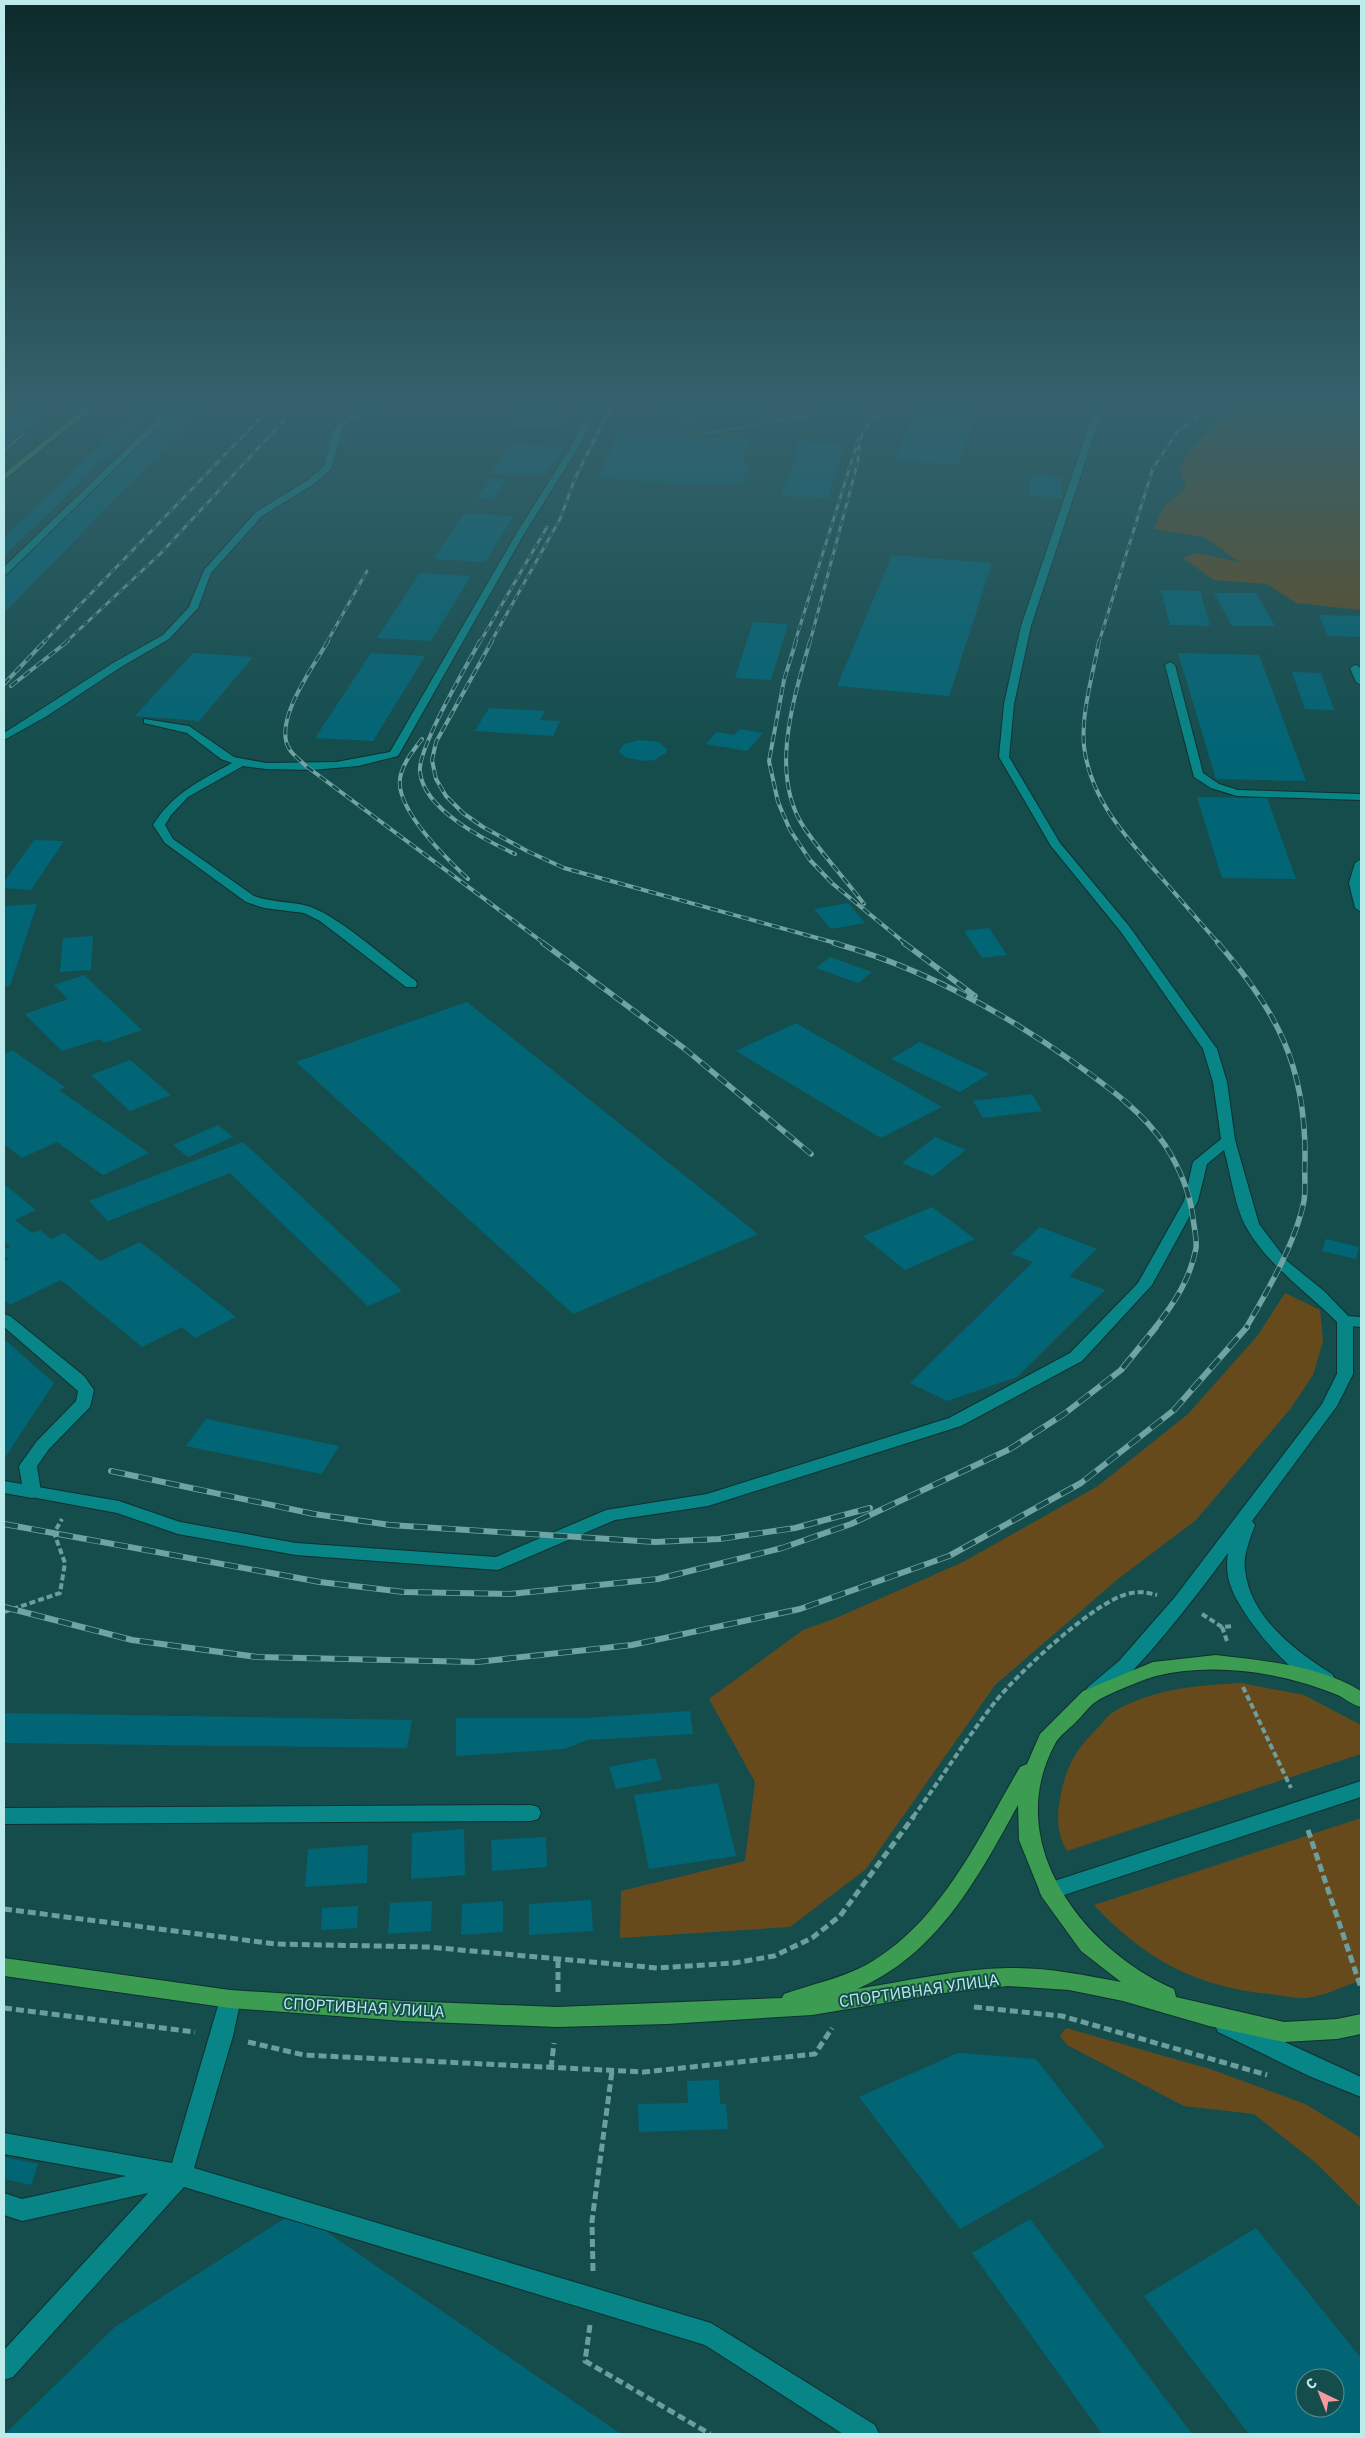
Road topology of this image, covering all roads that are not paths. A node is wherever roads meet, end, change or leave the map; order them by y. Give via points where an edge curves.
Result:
1 (59, 519) edge
2 (256, 519) edge
3 (530, 519) edge
4 (1062, 519) edge
5 (4, 572) edge
6 (1170, 665) dead end
7 (1355, 668) dead end
8 (1361, 682) edge
9 (148, 721) dead end
10 (4, 737) edge
11 (242, 762) junction
12 (1361, 797) edge
13 (1361, 863) edge
14 (1361, 908) edge
15 (411, 984) dead end
16 (1228, 1140) junction
17 (4, 1319) edge
18 (1344, 1321) junction
19 (1361, 1322) edge
20 (4, 1488) edge
21 (32, 1492) junction
22 (1255, 1506) junction
23 (1343, 1689) junction
24 (1090, 1696) junction
25 (1361, 1698) edge
26 (1047, 1739) junction
27 (1361, 1789) edge
28 (531, 1812) dead end
29 (4, 1816) edge
30 (1049, 1891) junction
31 (4, 1967) edge
32 (230, 2000) junction
33 (726, 2010) junction
34 (1209, 2016) junction
35 (1361, 2024) edge
36 (1361, 2087) edge
37 (4, 2143) edge
38 (180, 2175) junction
39 (4, 2204) edge
40 (4, 2368) edge
41 (866, 2434) edge

1 - 5 street
2 - 10 street via 207,572 194,608 166,637 117,664
3 - 11 street via 394,754 362,763 288,766
4 - 16 street via 1026,626 1009,704 1004,757 1054,844 1125,929 1210,1049 1220,1082
6 - 12 street via 1198,775 1215,786 1237,793
7 - 8 street
9 - 11 street via 191,731 229,758
11 - 15 street via 190,790 176,802 159,825 169,841 250,899 307,910 324,918
13 - 14 street via 1355,882
16 - 18 street via 1252,1224 1282,1264
16 - 21 street via 1200,1162 1191,1201 1144,1285 1076,1357 955,1422 708,1500 612,1514 498,1564 296,1549 178,1528 119,1507
17 - 21 street via 86,1390 84,1403 43,1445 28,1466
18 - 19 street
18 - 22 street via 1344,1374 1329,1406
20 - 21 street
22 - 23 street via 1240,1539 1236,1570 1242,1593 1258,1622 1286,1651 1310,1671
22 - 24 street via 1182,1602 1126,1666
23 - 24 main road via 1285,1670 1216,1662 1153,1669
23 - 25 main road
24 - 26 main road
26 - 30 main road via 1028,1788 1028,1805 1029,1840
26 - 33 main road, СПОРТИВНАЯ УЛИЦА via 954,1895 920,1936 883,1965 836,1989 786,2003
27 - 30 street
28 - 29 street
30 - 34 main road via 1089,1945 1141,1985
31 - 32 main road, СПОРТИВНАЯ УЛИЦА
32 - 33 main road, СПОРТИВНАЯ УЛИЦА via 557,2017
32 - 38 street
33 - 34 main road, СПОРТИВНАЯ УЛИЦА via 812,2006 1008,1977 1069,1981
34 - 35 main road via 1284,2032
34 - 36 street, СПОРТИВНАЯ УЛИЦА via 1317,2070
37 - 38 street
38 - 39 street via 22,2210
38 - 40 street
38 - 41 street via 711,2335

